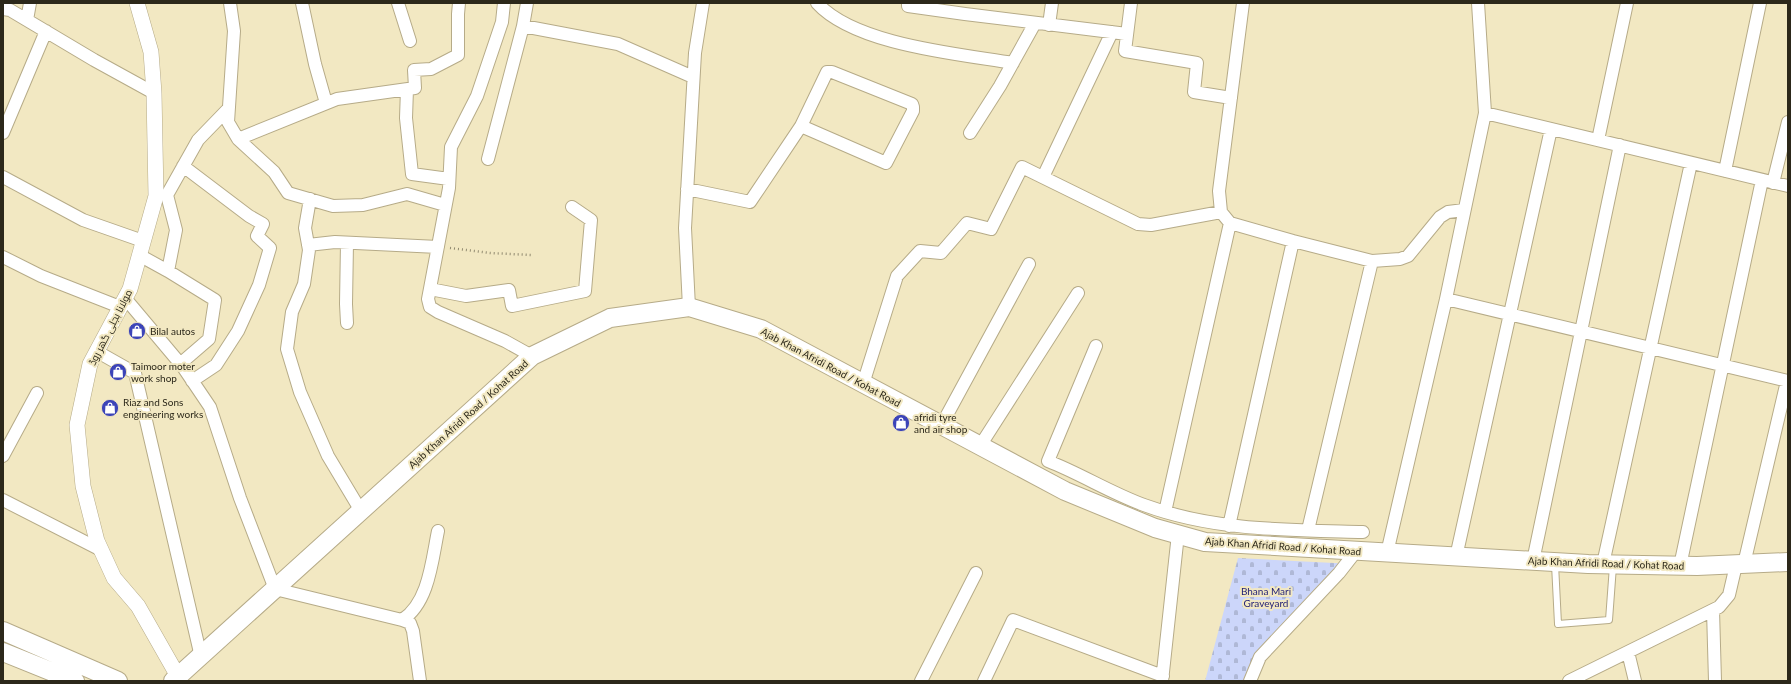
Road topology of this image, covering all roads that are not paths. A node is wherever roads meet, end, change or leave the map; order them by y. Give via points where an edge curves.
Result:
1 (30, 3) edge
2 (137, 3) edge
3 (230, 3) edge
4 (302, 3) edge
5 (398, 3) edge
6 (459, 3) edge
7 (504, 3) edge
8 (527, 3) edge
9 (703, 3) edge
10 (817, 3) edge
11 (908, 3) edge
12 (1052, 3) edge
13 (1131, 3) edge
14 (1243, 3) edge
15 (1478, 3) edge
16 (1627, 3) edge
17 (1760, 3) edge
18 (3, 9) edge
19 (832, 9) edge
20 (26, 20) junction
21 (1035, 23) junction
22 (1050, 25) junction
23 (523, 26) junction
24 (46, 31) junction
25 (1112, 32) junction
26 (1128, 34) junction
27 (410, 41) dead end
28 (1013, 63) junction
29 (693, 77) junction
30 (407, 90) junction
31 (154, 92) junction
32 (1231, 98) junction
33 (326, 103) junction
34 (228, 109) junction
35 (1485, 113) junction
36 (1788, 122) edge
37 (801, 126) junction
38 (1551, 129) junction
39 (970, 133) dead end
40 (3, 134) edge
41 (238, 139) junction
42 (1598, 140) junction
43 (1620, 145) junction
44 (488, 159) dead end
45 (1691, 163) junction
46 (183, 166) junction
47 (1725, 171) junction
48 (3, 177) edge
49 (1043, 177) junction
50 (449, 179) junction
51 (1768, 181) junction
52 (1788, 186) edge
53 (687, 189) junction
54 (310, 199) junction
55 (445, 205) junction
56 (572, 207) dead end
57 (1464, 210) junction
58 (1221, 212) junction
59 (1230, 223) junction
60 (1293, 242) junction
61 (347, 243) junction
62 (308, 245) junction
63 (438, 247) junction
64 (141, 248) junction
65 (3, 257) edge
66 (1372, 260) junction
67 (1029, 264) dead end
68 (168, 271) junction
69 (430, 289) junction
70 (1078, 292) dead end
71 (1446, 299) junction
72 (123, 302) junction
73 (689, 307) junction
74 (1510, 314) junction
75 (347, 323) dead end
76 (1581, 331) junction
77 (1096, 346) dead end
78 (1650, 348) junction
79 (96, 351) junction
80 (532, 356) junction
81 (180, 364) junction
82 (1722, 365) junction
83 (192, 381) junction
84 (1788, 381) edge
85 (863, 384) junction
86 (37, 394) dead end
87 (941, 426) junction
88 (980, 446) junction
89 (3, 456) edge
90 (3, 500) edge
91 (361, 511) junction
92 (1165, 512) junction
93 (1229, 526) junction
94 (1308, 530) junction
95 (438, 531) dead end
96 (1363, 532) dead end
97 (1178, 534) junction
98 (101, 550) junction
99 (1357, 550) junction
100 (1387, 553) junction
101 (1456, 557) junction
102 (1533, 561) junction
103 (1555, 562) junction
104 (1788, 562) edge
105 (1608, 564) junction
106 (1740, 564) junction
107 (1680, 566) junction
108 (976, 573) dead end
109 (275, 589) junction
110 (1713, 610) junction
111 (402, 620) junction
112 (3, 631) edge
113 (3, 652) edge
114 (1628, 652) junction
115 (201, 657) junction
116 (1163, 678) edge
117 (176, 679) edge
118 (75, 681) edge
119 (118, 681) edge
120 (420, 681) edge
121 (921, 681) edge
122 (984, 681) edge
123 (1250, 681) edge
124 (1569, 681) edge
125 (1635, 681) edge
126 (1715, 681) edge

1 - 20 street
2 - 31 street, مولانا بجلی گھر روڈ via 151,52
3 - 34 street via 234,32
4 - 33 street
5 - 27 street
6 - 30 street via 458,55 431,69 414,70 414,88
7 - 50 street via 502,22 477,96 452,147
8 - 23 street
9 - 29 street
10 - 19 street
11 - 21 street via 908,6
12 - 22 street
13 - 26 street
14 - 32 street
15 - 35 street
16 - 42 street
17 - 47 street
18 - 20 street via 10,10
19 - 28 street via 851,27 888,40
20 - 24 street
21 - 22 street
21 - 28 street
22 - 25 street
23 - 29 street via 618,44
23 - 44 street
24 - 31 street
24 - 40 street
25 - 26 street
25 - 49 street
26 - 32 street via 1125,51 1197,63 1194,92
28 - 39 street
29 - 53 street
30 - 33 street via 337,98
30 - 50 street via 406,118 412,174
31 - 64 street, مولانا بجلی گھر روڈ via 156,196
32 - 58 street via 1219,191
33 - 41 street
34 - 41 street via 228,122
34 - 46 street via 198,140
35 - 38 street
35 - 57 street
36 - 51 street
37 - 37 street via 886,163 913,107 912,104 828,72
37 - 53 street via 750,202
38 - 42 street
38 - 74 street
41 - 54 street via 274,172 288,193
42 - 43 street
43 - 45 street
43 - 76 street
45 - 47 street
45 - 78 street
46 - 68 street via 167,195 176,230
46 - 83 street via 263,224 257,236 270,248 259,285 238,331 216,365
47 - 51 street
48 - 64 street
49 - 58 street via 1138,224 1152,225
49 - 85 street via 1022,167 991,229 967,223 941,253 920,251 911,261 898,276
50 - 55 street
51 - 52 street
51 - 82 street
53 - 73 street via 685,228
54 - 55 street via 333,206 363,205 407,194
54 - 62 street via 305,228
55 - 63 street
56 - 69 street via 590,220 585,291 512,306 509,290 466,296
57 - 66 street via 1448,212 1440,218 1408,256 1400,259
57 - 71 street
58 - 59 street
59 - 60 street
59 - 92 street
60 - 66 street
60 - 93 street
61 - 62 street
61 - 63 street
61 - 75 street
62 - 91 street via 304,284 292,312 287,349 300,392 328,456
63 - 69 street
64 - 68 street
64 - 72 street, مولانا بجلی گھر روڈ via 130,288
65 - 72 street via 41,276
66 - 94 street
67 - 87 street
68 - 81 street via 215,300 209,339
69 - 80 street via 430,307
70 - 88 street
71 - 74 street
71 - 100 street
72 - 79 street, مولانا بجلی گھر روڈ
72 - 81 street
73 - 80 main road, Ajab Khan Afridi Road / Kohat Road via 610,318
73 - 85 main road, Ajab Khan Afridi Road / Kohat Road via 761,329
74 - 76 street
74 - 101 street
76 - 78 street
76 - 102 street
77 - 92 street via 1048,461 1113,493
78 - 82 street
78 - 105 street
79 - 98 street, مولانا بجلی گھر روڈ via 90,364 77,425 83,486
79 - 115 street via 135,373
80 - 91 main road, Ajab Khan Afridi Road / Kohat Road
81 - 83 street
82 - 84 street
82 - 107 street
83 - 109 street via 210,407 240,498
84 - 106 street
85 - 87 main road, Ajab Khan Afridi Road / Kohat Road
86 - 89 street
87 - 88 main road, Ajab Khan Afridi Road / Kohat Road
88 - 97 main road, Ajab Khan Afridi Road / Kohat Road via 1065,491 1155,528
90 - 98 street
91 - 109 main road, Ajab Khan Afridi Road / Kohat Road
92 - 93 street
93 - 94 street
94 - 96 street
95 - 111 street via 424,595 412,614
97 - 99 main road, Ajab Khan Afridi Road / Kohat Road via 1205,542
97 - 116 street
98 - 117 street, مولانا بجلی گھر روڈ via 114,578 138,606
99 - 100 main road, Ajab Khan Afridi Road / Kohat Road
99 - 123 street via 1340,573 1260,657
100 - 101 main road, Ajab Khan Afridi Road / Kohat Road
101 - 102 main road, Ajab Khan Afridi Road / Kohat Road
102 - 103 main road, Ajab Khan Afridi Road / Kohat Road
103 - 105 main road, Ajab Khan Afridi Road / Kohat Road
103 - 105 lane via 1558,624 1609,620
104 - 106 main road, Ajab Khan Afridi Road / Kohat Road
105 - 107 main road, Ajab Khan Afridi Road / Kohat Road
106 - 107 main road, Ajab Khan Afridi Road / Kohat Road
106 - 110 street via 1729,595
108 - 121 street
109 - 111 street
109 - 115 main road, Ajab Khan Afridi Road / Kohat Road
110 - 114 street
110 - 126 street
111 - 120 street via 410,623 413,630
112 - 119 main road
113 - 118 main road
114 - 124 street
114 - 125 street
115 - 117 main road, Ajab Khan Afridi Road / Kohat Road
116 - 122 street via 1013,620

